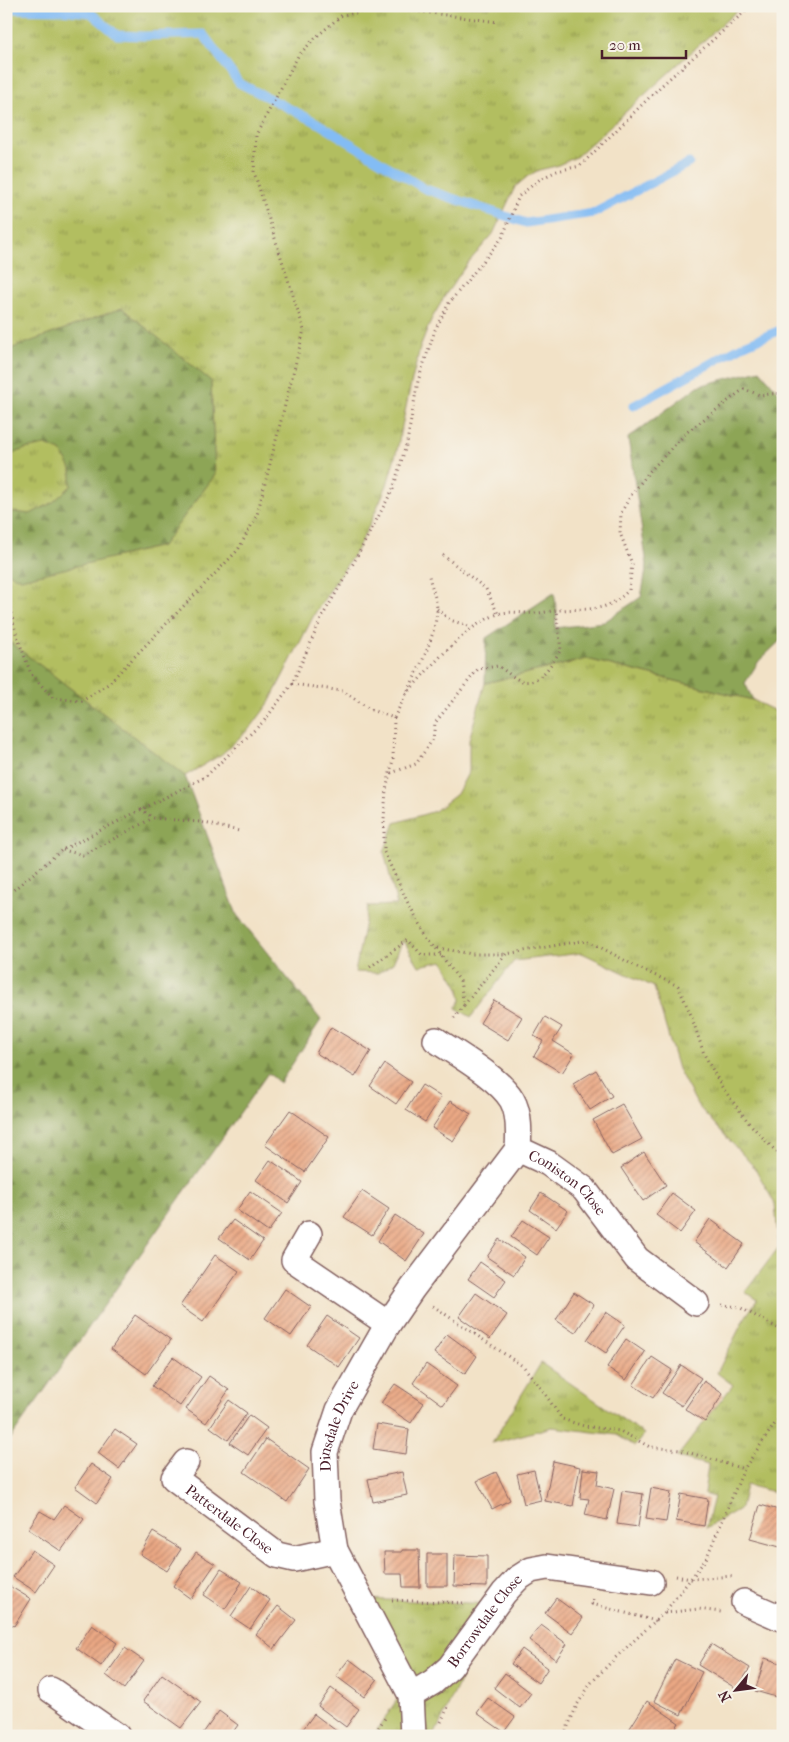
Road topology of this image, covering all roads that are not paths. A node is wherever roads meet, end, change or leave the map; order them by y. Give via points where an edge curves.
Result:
1 (436, 1040) road end
2 (518, 1149) junction
3 (309, 1234) dead end
4 (696, 1303) road end
5 (388, 1324) junction
6 (186, 1462) dead end
7 (335, 1550) junction
8 (651, 1582) dead end
9 (743, 1607) road end
10 (783, 1619) edge
11 (51, 1690) dead end
12 (410, 1695) junction
13 (118, 1736) edge
14 (413, 1736) edge

1 - 2 street, Coniston Close via 498,1084 513,1101 519,1124
2 - 4 street, Coniston Close via 548,1163 584,1189 637,1259
2 - 5 street, Dinsdale Drive
3 - 5 street via 294,1260
5 - 7 street, Dinsdale Drive via 338,1410 325,1452 327,1501
6 - 7 street, Patterdale Close via 174,1478 276,1555 294,1559
7 - 12 street, Dinsdale Drive
8 - 12 street, Borrowdale Close via 596,1579 547,1567 531,1570 517,1579 496,1604 450,1667 433,1682
9 - 10 street
11 - 13 street
12 - 14 street, Dinsdale Drive

